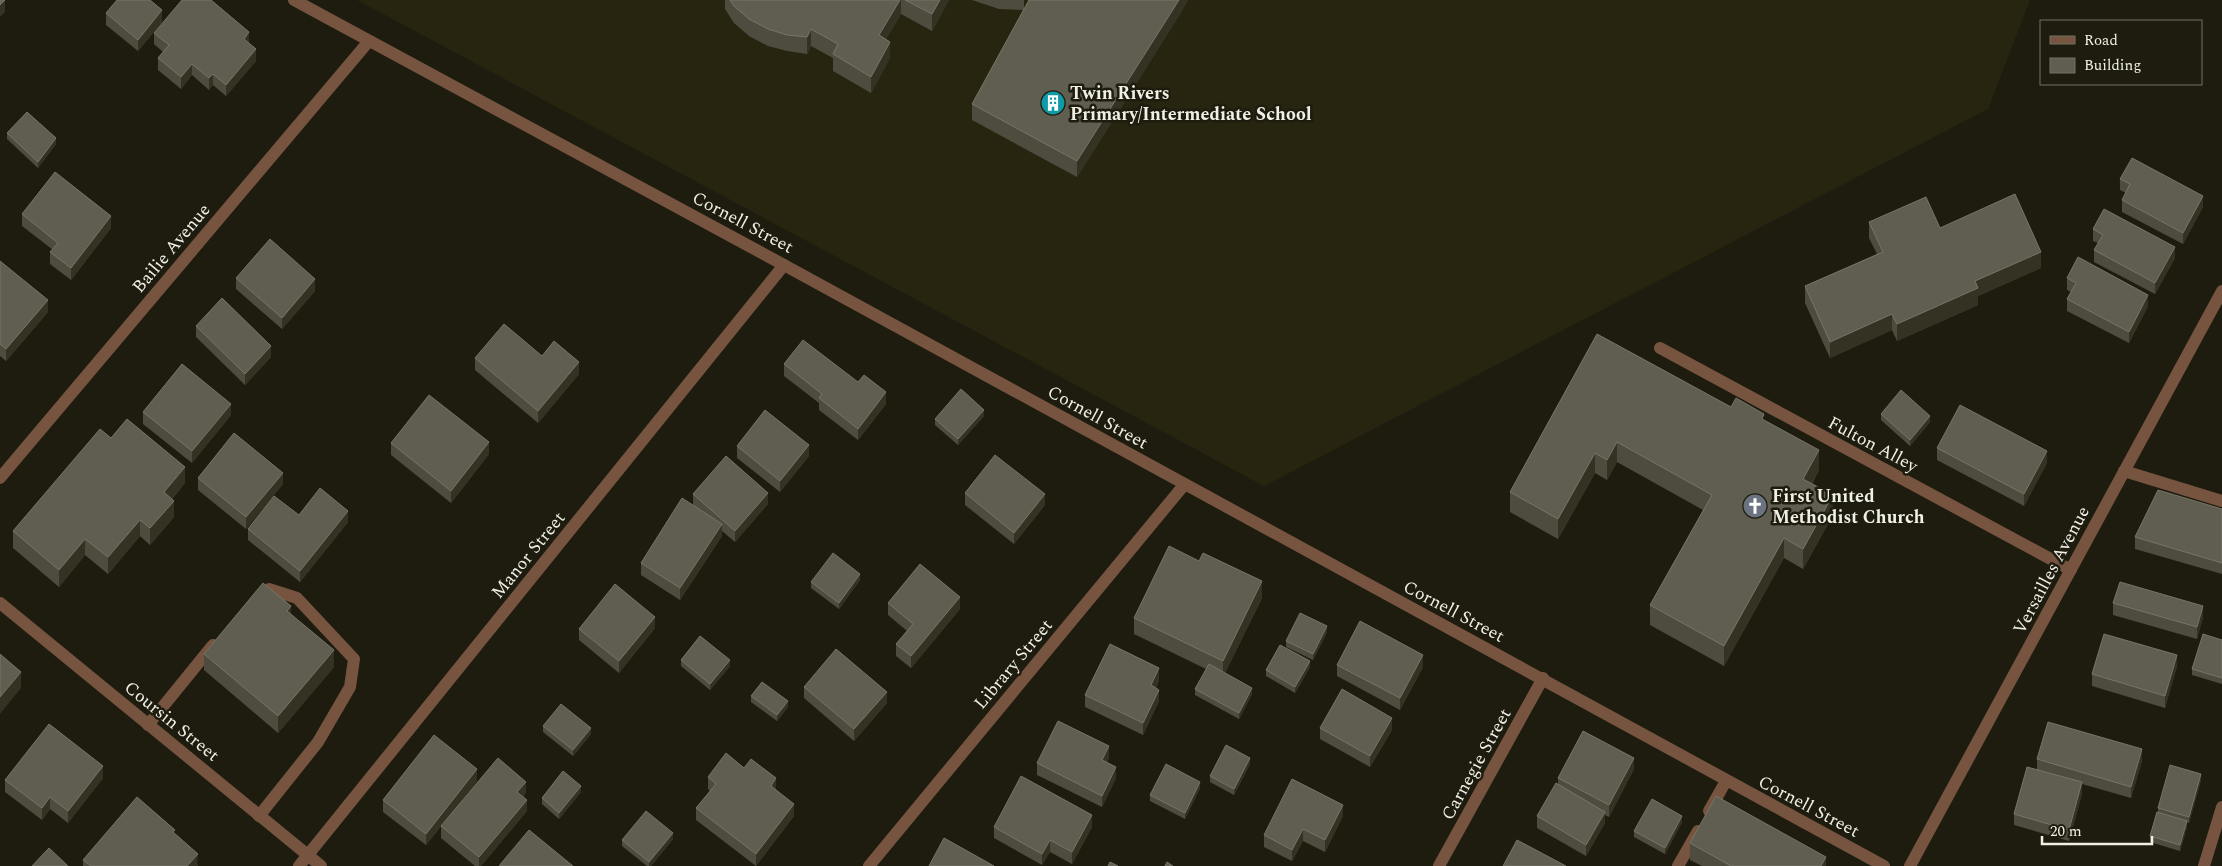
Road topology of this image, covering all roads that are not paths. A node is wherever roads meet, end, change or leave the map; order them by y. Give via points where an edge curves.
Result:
1 (294, 0) edge
2 (369, 40) junction
3 (784, 265) junction
4 (2222, 291) edge
5 (1660, 348) dead end
6 (2124, 472) junction
7 (0, 478) edge
8 (1184, 485) junction
9 (2222, 501) edge
10 (2071, 570) junction
11 (0, 603) edge
12 (248, 610) edge
13 (219, 638) edge
14 (1542, 678) junction
15 (148, 724) junction
16 (1726, 781) junction
17 (2222, 807) edge
18 (259, 816) junction
19 (308, 856) junction
20 (299, 866) edge
21 (321, 866) edge
22 (869, 866) edge
23 (1439, 866) edge
24 (1678, 866) edge
25 (1884, 866) edge
26 (1910, 866) edge
27 (2204, 866) edge

1 - 2 street, Cornell Street
2 - 3 street, Cornell Street
2 - 7 street, Bailie Avenue
3 - 8 street, Cornell Street
3 - 19 street, Manor Street
4 - 6 street, Versailles Avenue
5 - 10 street, Fulton Alley
6 - 9 street
6 - 10 street, Versailles Avenue
8 - 14 street, Cornell Street
8 - 22 street, Library Street
10 - 26 street, Versailles Avenue
11 - 15 street, Coursin Street
12 - 18 street via 269,589 297,598 354,659 350,688 318,742
13 - 15 street
14 - 16 street, Cornell Street
14 - 23 street, Carnegie Street
15 - 18 street, Coursin Street
16 - 24 street
16 - 25 street, Cornell Street
17 - 27 street
18 - 19 street, Coursin Street
19 - 20 street, Manor Street
19 - 21 street, Coursin Street

